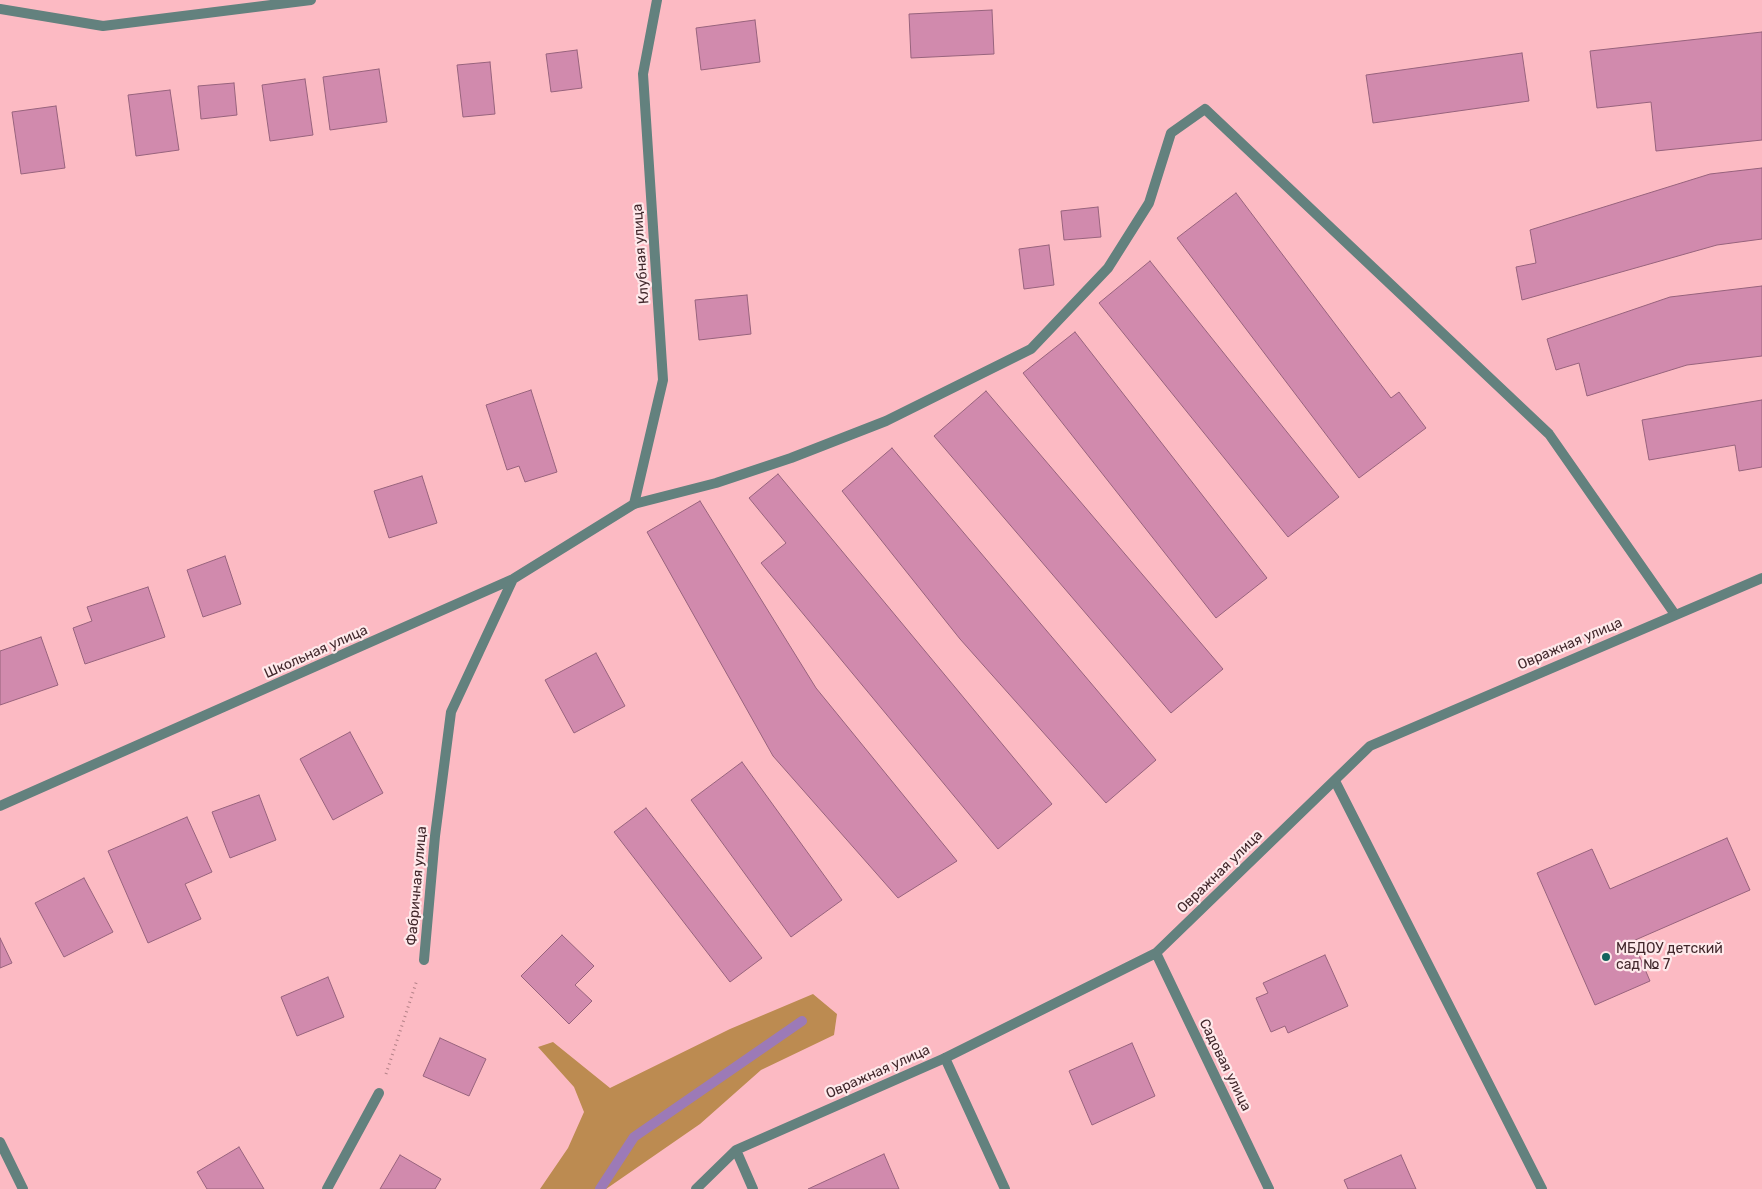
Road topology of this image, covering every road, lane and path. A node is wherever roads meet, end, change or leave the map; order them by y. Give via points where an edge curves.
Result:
1 (311, 0) edge
2 (657, 0) edge
3 (0, 9) edge
4 (634, 504) junction
5 (1762, 578) edge
6 (513, 580) junction
7 (1674, 613) junction
8 (1335, 781) junction
9 (0, 806) edge
10 (1156, 953) junction
11 (424, 960) joint
12 (946, 1058) junction
13 (379, 1093) joint
14 (0, 1142) edge
15 (736, 1150) junction
16 (24, 1189) edge
17 (327, 1189) edge
18 (696, 1189) edge
19 (753, 1189) edge
20 (1005, 1189) edge
21 (1269, 1189) edge
22 (1542, 1189) edge

1 - 3 street via 103,26
2 - 4 street, Клубная улица via 643,74 663,380
4 - 6 street, Школьная улица
4 - 7 street, Школьная улица via 716,483 886,421 1031,349 1108,268 1149,203 1171,133 1205,109 1548,434
5 - 7 street, Овражная улица
6 - 9 street, Школьная улица
6 - 11 street, Фабричная улица via 451,712
7 - 8 street, Овражная улица via 1370,746
8 - 10 street, Овражная улица
8 - 22 street
10 - 12 street, Овражная улица
10 - 21 street, Садовая улица
11 - 13 path, Фабричная улица
12 - 15 street, Овражная улица
12 - 20 street
13 - 17 street
14 - 16 street
15 - 18 street, Овражная улица
15 - 19 street

